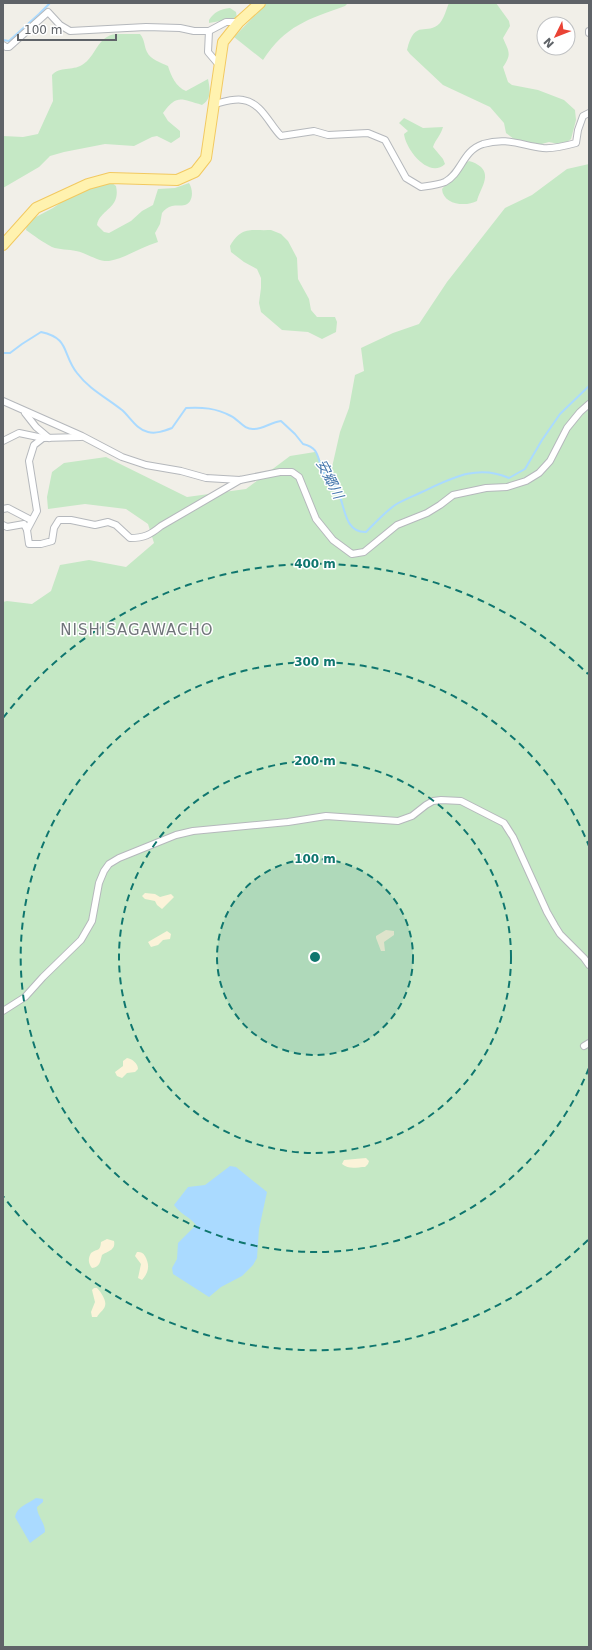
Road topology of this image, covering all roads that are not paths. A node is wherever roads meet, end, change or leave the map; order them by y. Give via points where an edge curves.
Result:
1 (260, 3) edge
2 (239, 22) junction
3 (209, 31) junction
4 (4, 46) edge
5 (219, 65) junction
6 (215, 104) junction
7 (589, 113) edge
8 (3, 245) edge
9 (3, 401) edge
10 (589, 404) edge
11 (23, 411) junction
12 (82, 436) junction
13 (46, 438) junction
14 (3, 441) edge
15 (240, 480) junction
16 (3, 509) edge
17 (31, 520) junction
18 (3, 525) edge
19 (28, 530) junction
20 (589, 965) edge
21 (3, 1011) edge

1 - 2 main road
2 - 3 street via 226,22
2 - 5 main road via 223,42
3 - 4 street via 146,27 70,31 48,12 9,47
3 - 5 street via 208,52
5 - 6 main road
6 - 7 street via 242,100 254,105 281,136 314,131 328,135 368,133 385,140 406,178 421,187 444,182 454,175 470,151 482,145 502,140 543,148 576,143 583,116
6 - 8 main road via 206,158 195,172 177,180 110,178 88,184 36,208
9 - 11 street
10 - 15 street via 567,428 550,461 539,474 507,487 486,488 453,495 427,513 397,525 358,554 352,554 333,540 316,519 299,477 292,472
11 - 12 street
11 - 13 street
12 - 13 street
12 - 15 street via 122,457 146,465 206,478
13 - 14 street via 19,433
13 - 17 street via 34,445 29,461 36,511
15 - 19 street via 161,526 149,536 141,538 130,538 116,525 108,522 95,525 59,520 54,528 52,542 29,544
16 - 17 street via 8,508
17 - 19 street
18 - 19 street via 7,527 24,524
20 - 21 street via 555,926 514,837 504,823 461,801 440,800 433,801 412,816 398,820 326,816 192,831 119,858 109,864 104,871 99,883 92,921 81,940 26,997

